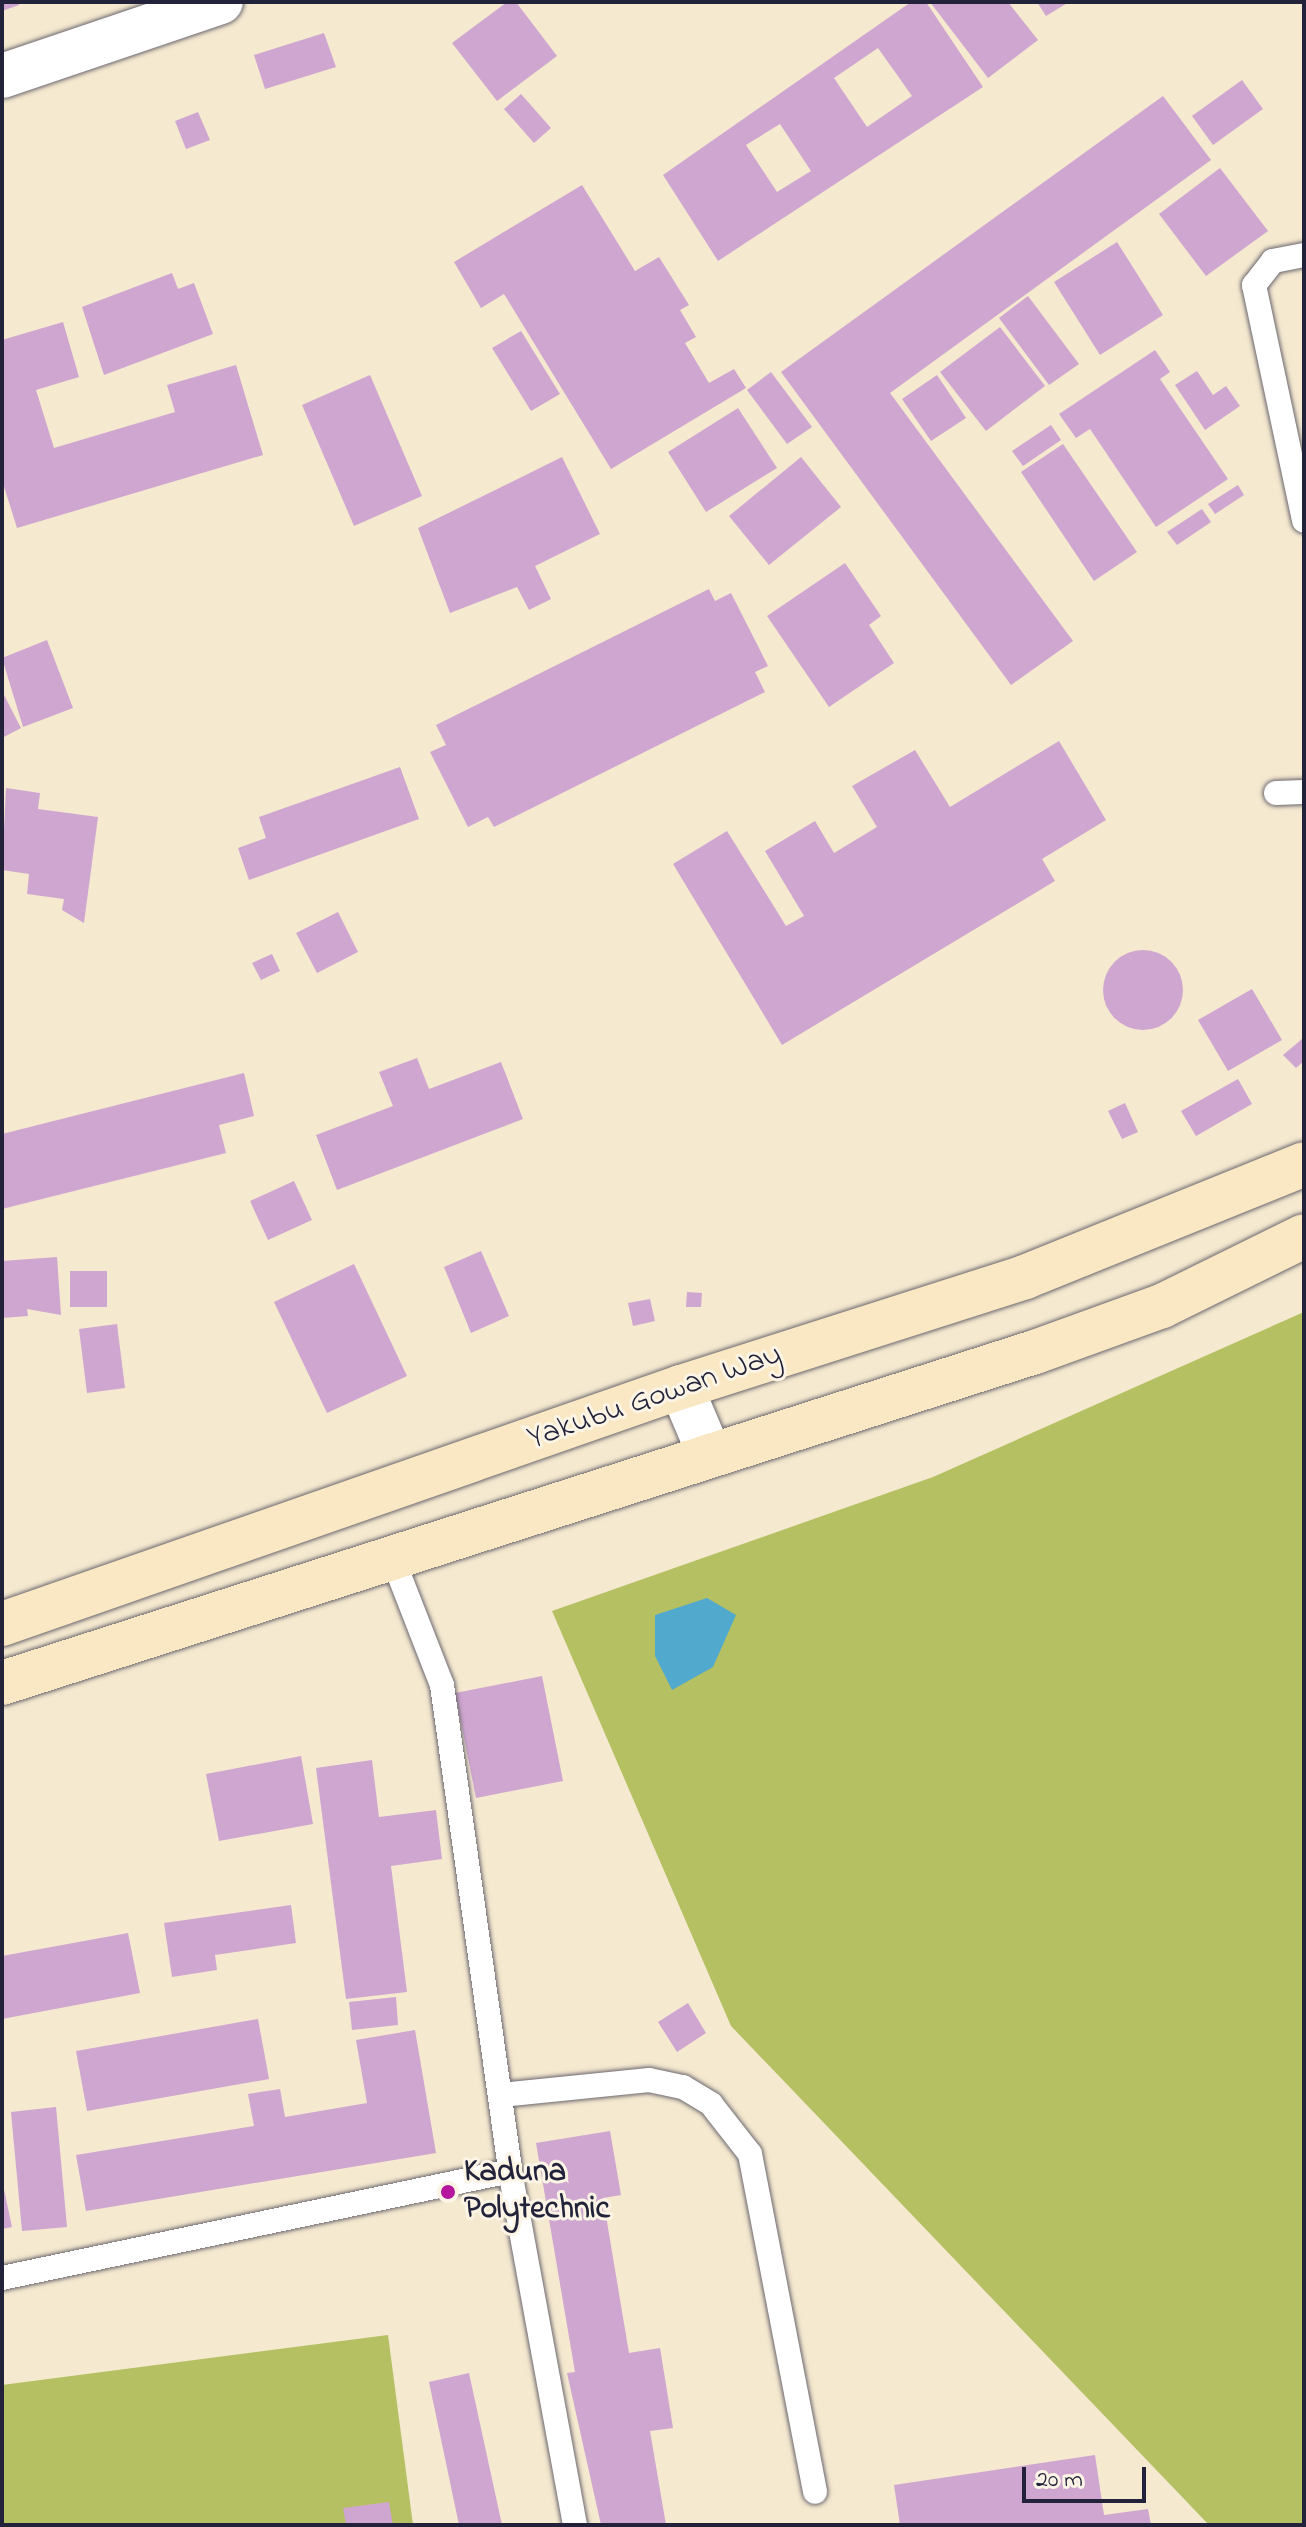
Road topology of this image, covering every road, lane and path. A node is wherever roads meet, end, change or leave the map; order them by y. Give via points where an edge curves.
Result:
1 (221, 2) edge
2 (2, 76) edge
3 (1304, 255) edge
4 (1304, 521) edge
5 (1304, 792) edge
6 (1276, 793) dead end
7 (1304, 1164) edge
8 (1304, 1236) edge
9 (681, 1387) junction
10 (709, 1453) junction
11 (394, 1562) junction
12 (2, 1624) edge
13 (2, 1683) edge
14 (501, 2095) junction
15 (510, 2171) junction
16 (2, 2278) edge
17 (815, 2492) dead end
18 (575, 2525) edge

1 - 2 street
3 - 4 lane via 1273,261 1254,285
5 - 6 lane
7 - 9 street, Yakubu Gowan Way via 1025,1277
8 - 10 street via 1162,1306 1049,1347
9 - 10 street
9 - 12 street, Yakubu Gowan Way
10 - 11 street
11 - 13 street
11 - 14 lane via 442,1685
14 - 15 lane
14 - 17 lane via 649,2080 683,2087 711,2104 750,2154
15 - 16 lane
15 - 18 lane

